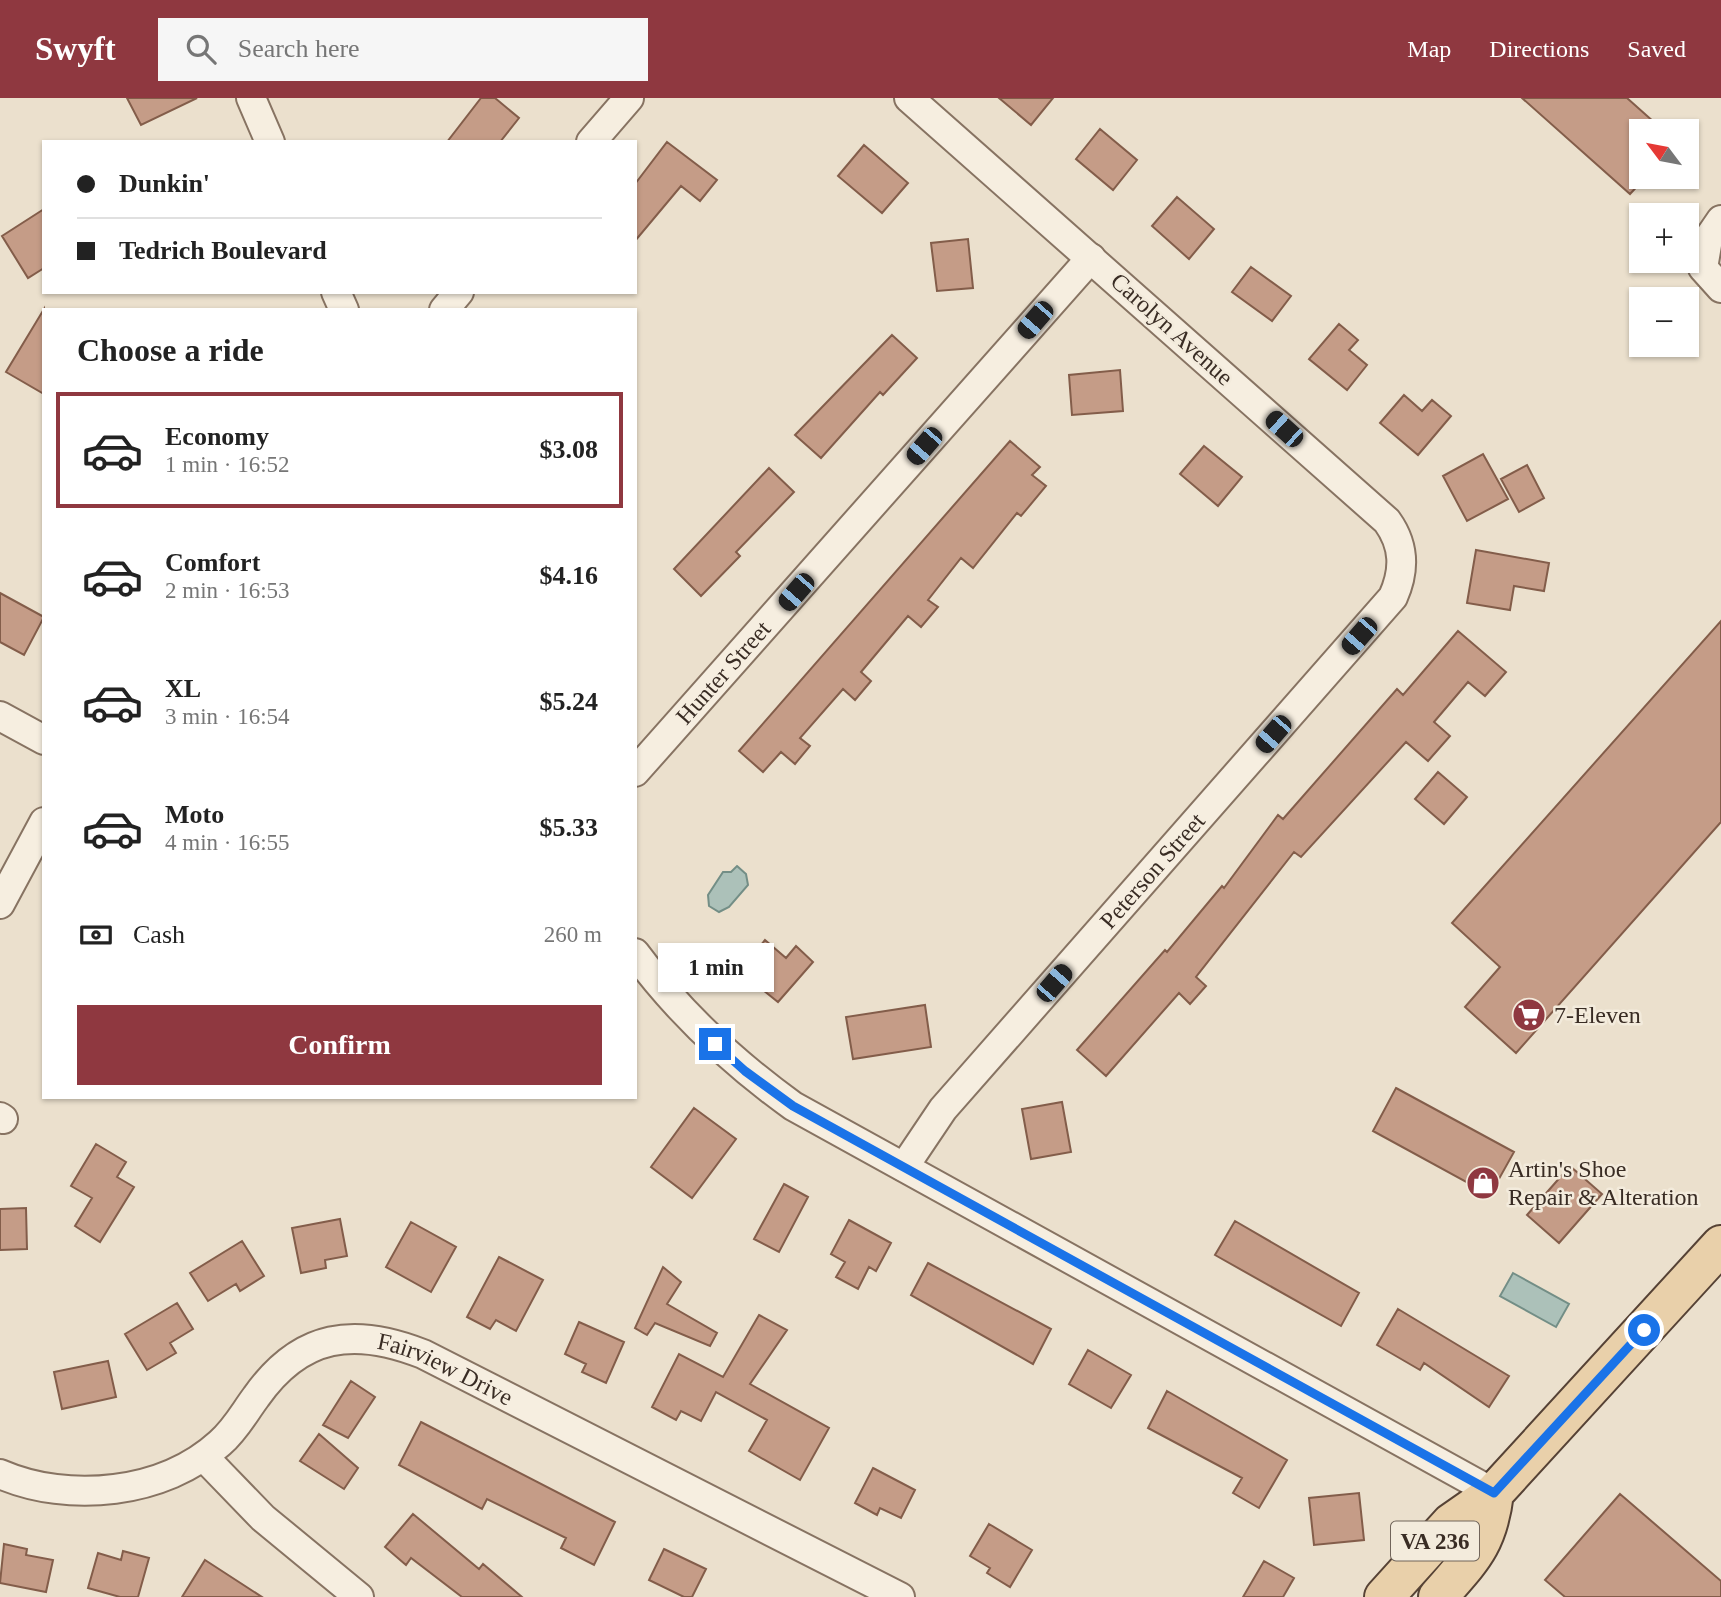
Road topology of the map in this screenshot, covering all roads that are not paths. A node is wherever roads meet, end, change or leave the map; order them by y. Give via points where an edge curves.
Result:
1 (251, 98) edge
2 (629, 98) edge
3 (909, 98) edge
4 (269, 140) edge
5 (593, 140) edge
6 (1721, 220) edge
7 (1091, 258) junction
8 (1721, 288) edge
9 (457, 294) edge
10 (446, 308) edge
11 (1401, 579) joint
12 (0, 716) edge
13 (42, 739) edge
14 (637, 770) edge
15 (42, 826) edge
16 (0, 904) edge
17 (637, 956) edge
18 (904, 1167) junction
19 (1721, 1245) edge
20 (204, 1457) junction
21 (0, 1474) edge
22 (1494, 1493) junction
23 (359, 1597) edge
24 (900, 1597) edge
25 (1384, 1597) edge
26 (1438, 1597) edge

1 - 4 street
2 - 5 street
3 - 7 street, Carolyn Avenue
6 - 8 street via 1708,239 1703,268
7 - 11 street, Carolyn Avenue via 1387,521 1403,554
7 - 14 street, Hunter Street
9 - 10 street
11 - 18 street, Peterson Street via 1393,597 943,1109
12 - 13 street
15 - 16 street
17 - 18 street via 700,1031 745,1071 793,1106
18 - 22 street
19 - 22 main road, VA 236
20 - 21 street, Fairview Drive via 158,1479 100,1490 56,1490 22,1484
20 - 23 street via 263,1518
20 - 24 street, Fairview Drive via 237,1427 277,1371 300,1353 337,1338 392,1341
22 - 25 main road, VA 236 via 1451,1523
22 - 26 main road, VA 236 via 1479,1550

